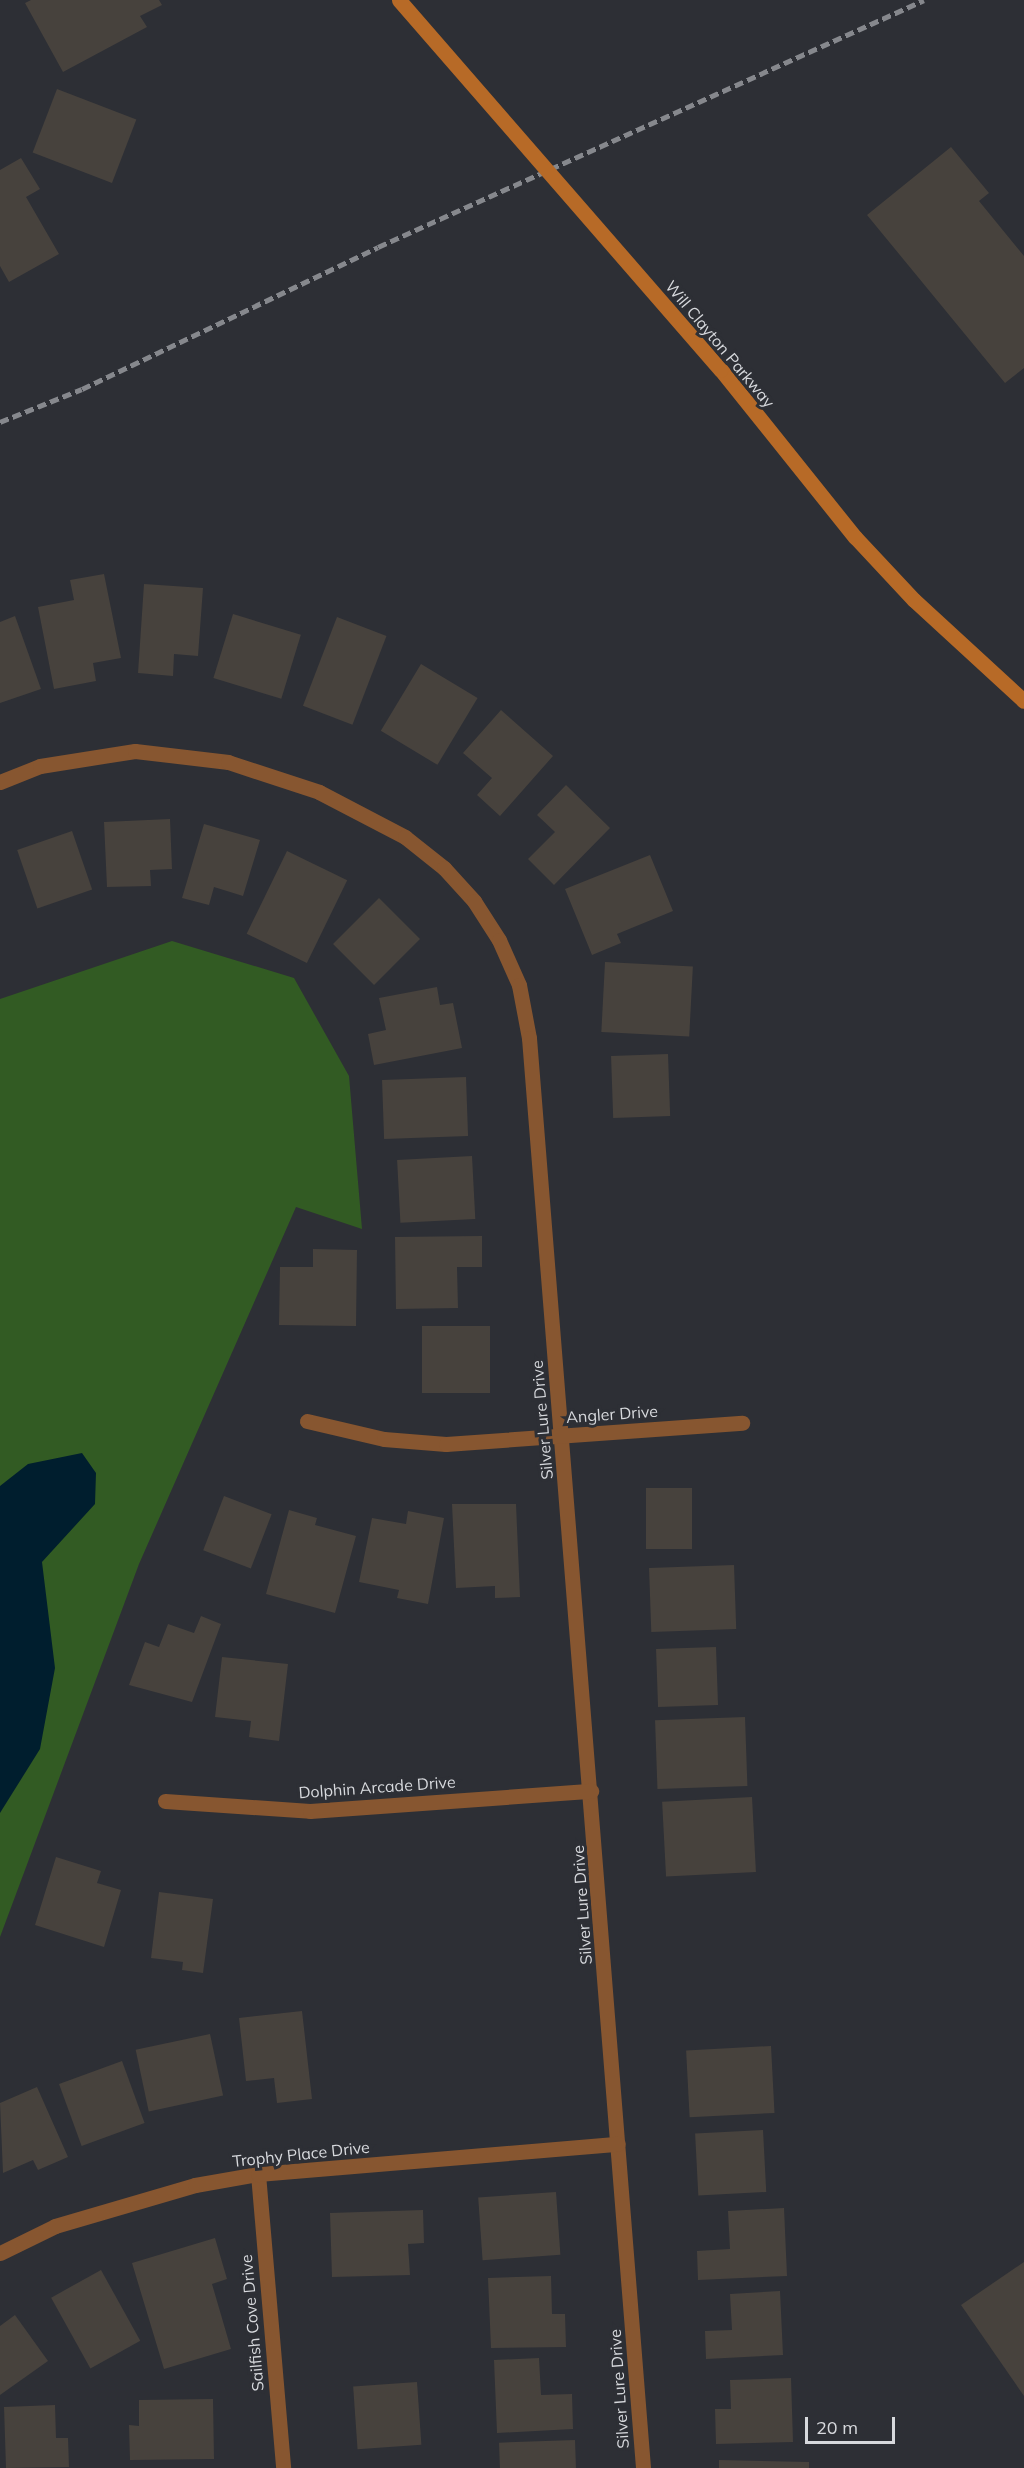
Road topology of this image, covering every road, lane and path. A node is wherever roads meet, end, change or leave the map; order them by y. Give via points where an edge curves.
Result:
1 (399, 0) edge
2 (1024, 701) edge
3 (0, 782) edge
4 (307, 1421) dead end
5 (742, 1423) dead end
6 (561, 1435) junction
7 (591, 1791) junction
8 (165, 1801) dead end
9 (618, 2144) junction
10 (258, 2174) junction
11 (0, 2253) edge
12 (283, 2468) edge
13 (643, 2468) edge

1 - 2 street, Will Clayton Parkway, bridge via 721,370 862,544 914,600
3 - 6 street, Silver Lure Drive via 40,766 97,755 183,754 228,762 319,792 405,837 474,901 499,940 519,985 529,1038
4 - 6 street, Angler Drive via 384,1439 446,1444
5 - 6 street, Angler Drive
6 - 7 street, Silver Lure Drive
7 - 8 street, Dolphin Arcade Drive via 310,1811
7 - 9 street, Silver Lure Drive
9 - 10 street, Trophy Place Drive
9 - 13 street, Silver Lure Drive
10 - 11 street, Trophy Place Drive via 131,2201 55,2226
10 - 12 street, Sailfish Cove Drive

